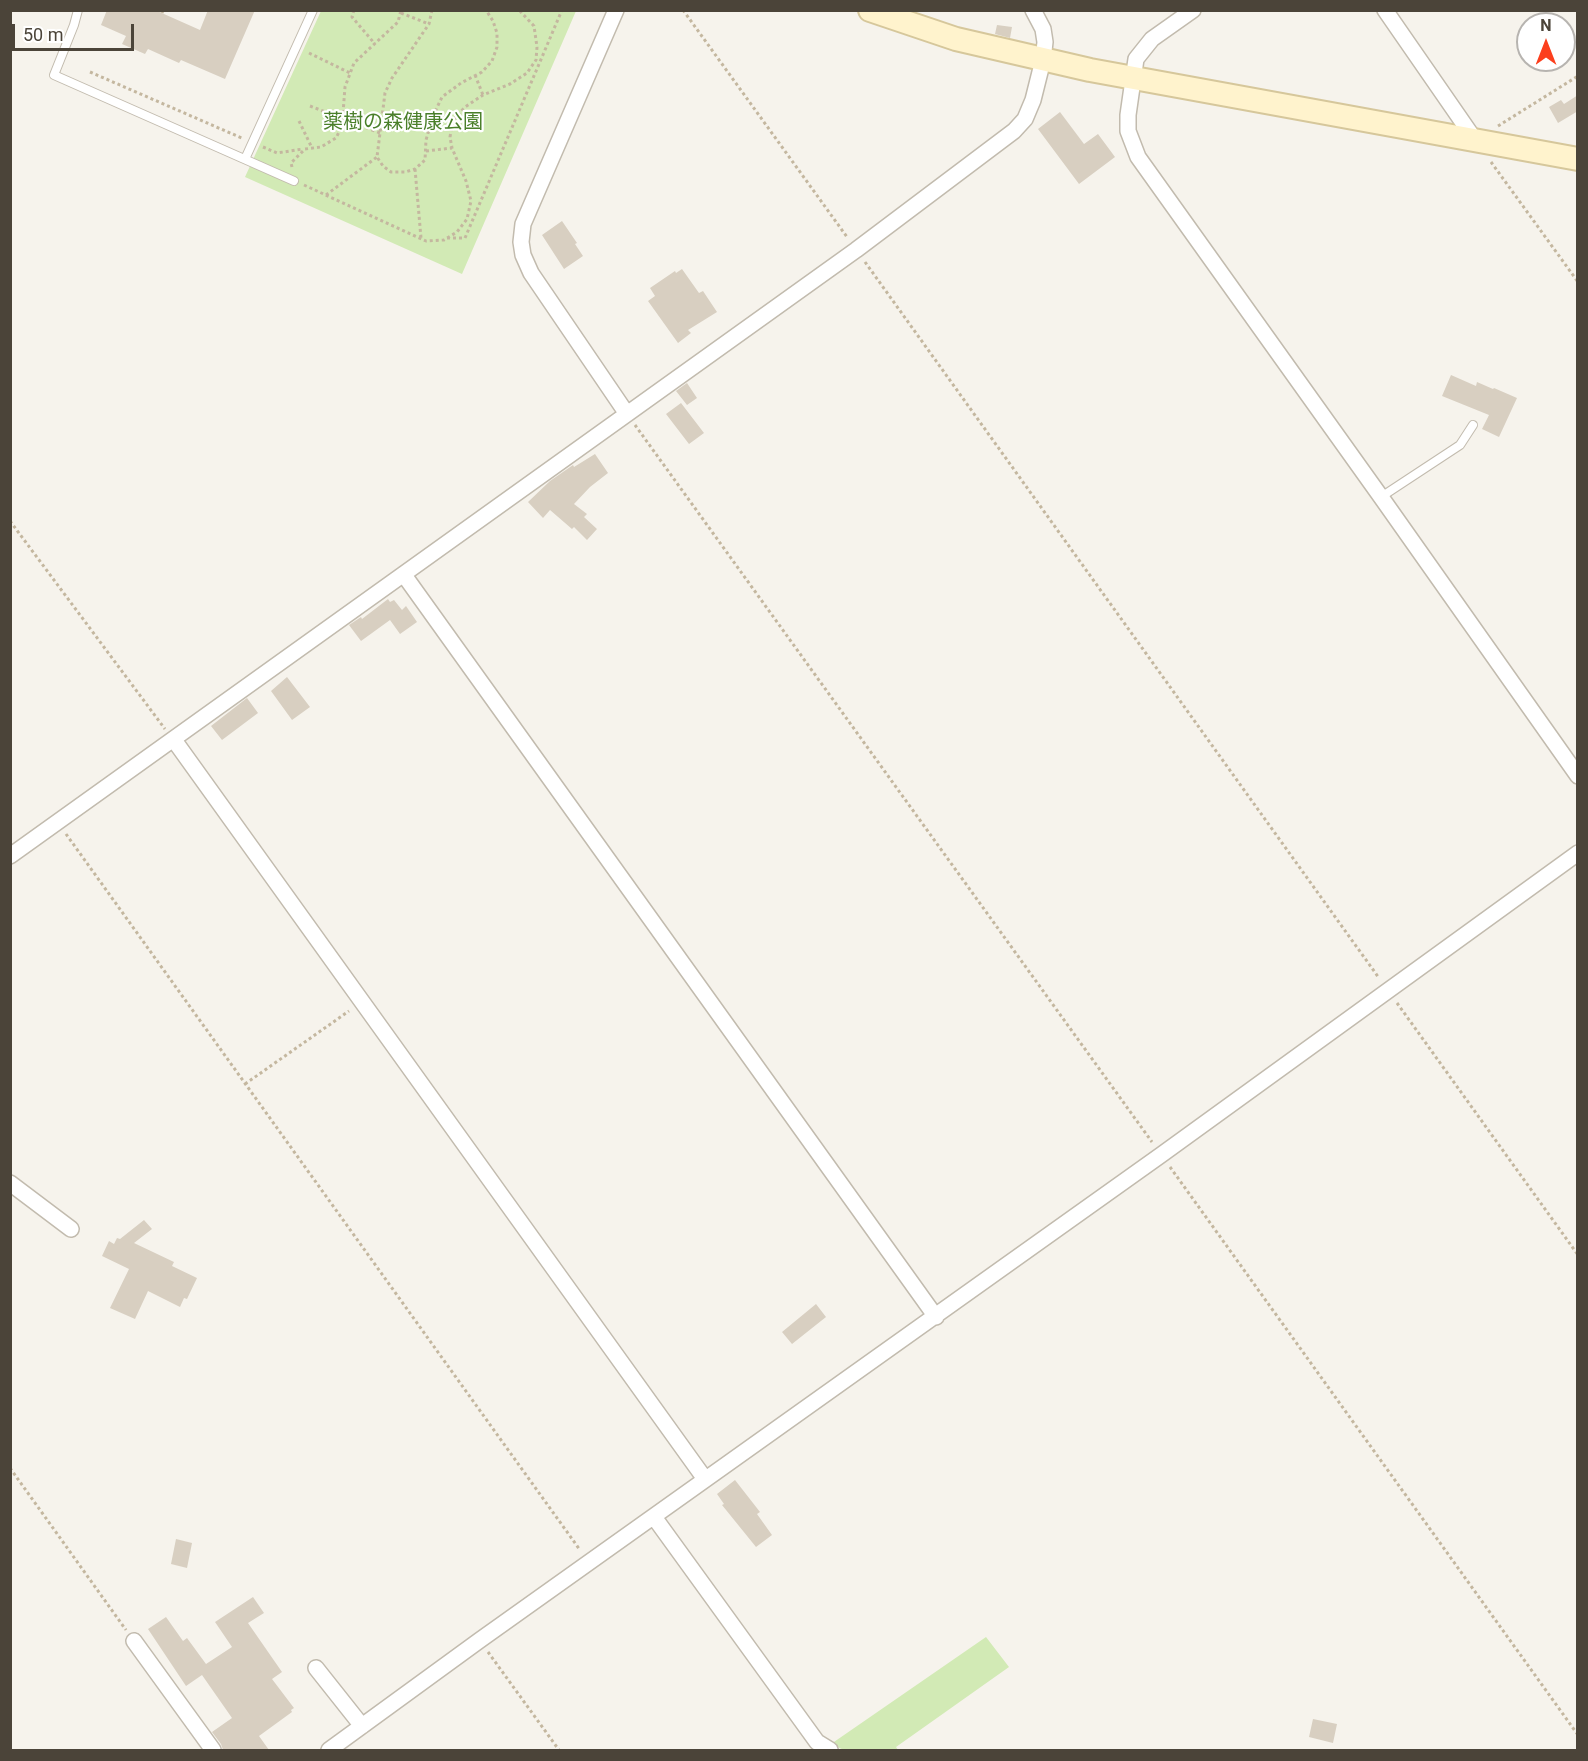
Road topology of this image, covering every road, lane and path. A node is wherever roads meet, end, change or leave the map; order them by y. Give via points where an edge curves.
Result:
1 (78, 10) edge
2 (313, 10) edge
3 (354, 10) edge
4 (432, 10) edge
5 (486, 10) edge
6 (519, 10) edge
7 (562, 10) edge
8 (616, 10) edge
9 (682, 10) edge
10 (870, 10) edge
11 (1034, 10) edge
12 (1192, 10) edge
13 (1385, 10) edge
14 (401, 12) edge
15 (429, 24) junction
16 (375, 44) junction
17 (309, 53) dead end
18 (1043, 60) junction
19 (90, 72) dead end
20 (350, 73) junction
21 (475, 75) junction
22 (1578, 76) edge
23 (1133, 79) junction
24 (483, 95) junction
25 (310, 106) dead end
26 (343, 119) junction
27 (298, 121) dead end
28 (380, 133) junction
29 (244, 139) dead end
30 (1475, 140) junction
31 (255, 143) dead end
32 (312, 148) junction
33 (452, 148) junction
34 (305, 149) junction
35 (426, 151) junction
36 (377, 157) junction
37 (245, 159) junction
38 (1578, 159) edge
39 (415, 169) junction
40 (294, 181) junction
41 (326, 195) junction
42 (421, 238) junction
43 (447, 238) junction
44 (856, 250) junction
45 (1578, 282) edge
46 (627, 414) junction
47 (1473, 425) dead end
48 (1381, 497) junction
49 (10, 520) edge
50 (404, 575) junction
51 (174, 740) junction
52 (1578, 776) edge
53 (58, 823) junction
54 (1578, 853) edge
55 (10, 856) edge
56 (1388, 992) junction
57 (361, 1002) junction
58 (245, 1084) junction
59 (1161, 1155) junction
60 (10, 1183) edge
61 (71, 1229) dead end
62 (1578, 1255) edge
63 (936, 1317) junction
64 (10, 1468) edge
65 (705, 1479) junction
66 (654, 1517) junction
67 (589, 1563) junction
68 (480, 1640) junction
69 (134, 1641) joint
70 (316, 1668) dead end
71 (362, 1726) junction
72 (1578, 1735) edge
73 (213, 1750) edge
74 (329, 1750) edge
75 (559, 1750) edge
76 (830, 1750) edge

1 - 37 lane via 54,75
2 - 37 lane
3 - 16 path via 352,17
4 - 15 path
5 - 21 path via 497,33 497,47 492,62
6 - 24 path via 534,26 536,60 527,73
7 - 43 path via 465,238
8 - 46 street via 524,224 521,242 531,273
9 - 44 path
10 - 18 street via 956,39
11 - 18 street via 1043,29
12 - 23 street via 1141,51
13 - 30 street
14 - 15 path
14 - 16 path via 399,22
15 - 28 path via 385,93
16 - 20 path via 354,63
17 - 20 path
18 - 23 street
18 - 44 street via 1033,100 1025,119 1014,131
19 - 29 path
20 - 26 path
21 - 24 path
21 - 35 path via 442,97
22 - 30 path
23 - 30 street
23 - 48 street via 1128,131 1138,157
24 - 33 path via 465,106 453,120
25 - 26 path
26 - 28 path
26 - 32 path via 336,138
27 - 32 path
28 - 36 path
30 - 38 street
30 - 45 path
31 - 34 path via 277,153
32 - 34 path
33 - 35 path
33 - 43 path via 471,201 467,219
34 - 40 path via 291,163
35 - 39 path via 425,160
36 - 39 path via 391,172
36 - 41 path
37 - 40 lane
39 - 42 path
40 - 41 path
41 - 42 path
42 - 43 path
44 - 46 street
44 - 56 path
46 - 50 street
46 - 59 path
47 - 48 lane via 1460,445
48 - 52 street
49 - 51 path
50 - 51 street
50 - 63 street
51 - 53 street
51 - 57 street
53 - 55 street
53 - 58 path
54 - 56 street
56 - 59 street
56 - 62 path
57 - 58 path
57 - 65 street
58 - 67 path
59 - 63 street
59 - 72 path
60 - 61 street
63 - 65 street
64 - 69 path
65 - 66 street
66 - 67 street
66 - 76 street via 817,1742
67 - 68 street
68 - 71 street
68 - 75 path
69 - 73 street
70 - 71 street
71 - 74 street

